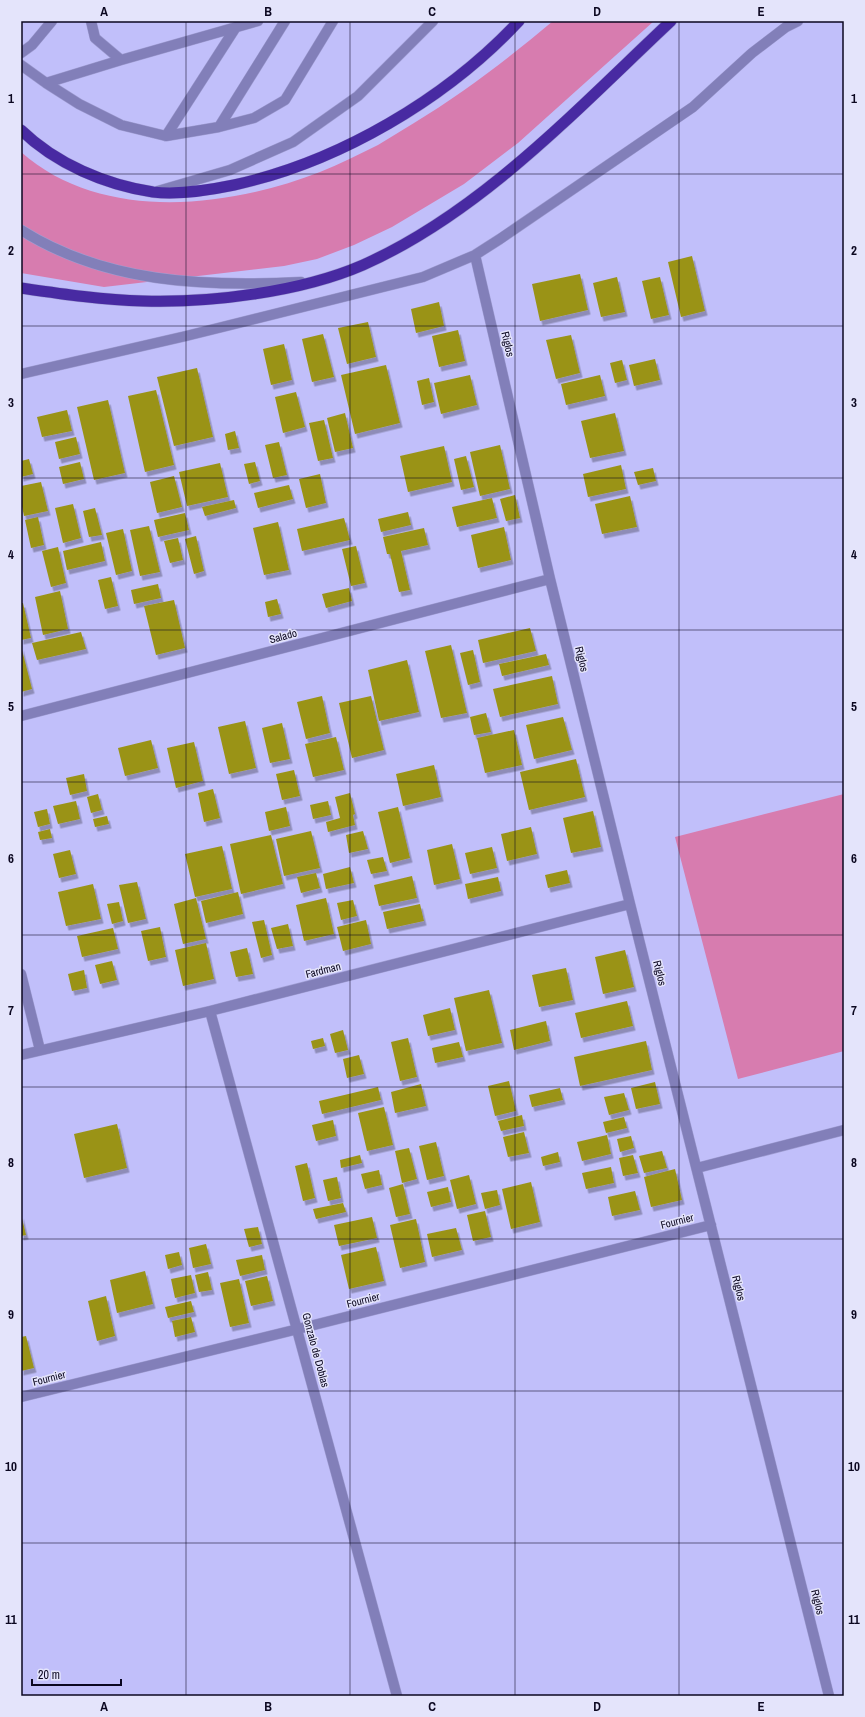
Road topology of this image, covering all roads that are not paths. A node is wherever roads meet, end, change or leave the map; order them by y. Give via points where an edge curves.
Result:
1 (52, 21) edge
2 (91, 21) edge
3 (258, 21) edge
4 (285, 21) edge
5 (333, 21) edge
6 (433, 21) edge
7 (519, 21) edge
8 (671, 21) edge
9 (798, 21) edge
10 (236, 27) junction
11 (21, 53) edge
12 (121, 60) junction
13 (21, 64) edge
14 (46, 83) junction
15 (220, 127) junction
16 (21, 130) edge
17 (166, 136) junction
18 (154, 192) junction
19 (21, 230) edge
20 (474, 255) junction
21 (318, 281) junction
22 (21, 288) edge
23 (21, 374) edge
24 (550, 578) junction
25 (21, 716) edge
26 (630, 904) junction
27 (21, 974) edge
28 (210, 1011) junction
29 (40, 1050) junction
30 (21, 1055) edge
31 (844, 1130) edge
32 (697, 1168) junction
33 (711, 1225) junction
34 (298, 1329) junction
35 (21, 1397) edge
36 (397, 1696) edge
37 (829, 1696) edge

1 - 11 street
2 - 12 street via 95,38
3 - 10 street
4 - 15 street
5 - 15 street via 285,100 254,118
6 - 18 street via 358,96 293,142 230,170
7 - 18 highway via 500,41 446,85 378,130 308,163 258,180 204,192
8 - 21 highway via 532,151 456,212 362,266
9 - 20 street via 752,53 693,107
10 - 12 street
10 - 17 street
12 - 14 street
13 - 14 street
14 - 17 street via 79,104 121,125
15 - 17 street
16 - 18 highway via 65,162 102,180
19 - 21 street via 42,243 74,257 133,274 175,281 218,284
20 - 23 street via 422,277
20 - 24 street, Riglos
21 - 22 highway via 228,297 180,301 100,298
24 - 25 street, Salado
24 - 26 street, Riglos
26 - 28 street, Fardman
26 - 32 street, Riglos
27 - 29 street
28 - 29 street, Fardman
28 - 34 street, Gonzalo de Doblas
29 - 30 street, Fardman
31 - 32 street
32 - 33 street, Riglos
33 - 34 street, Fournier
33 - 37 street, Riglos
34 - 35 street, Fournier
34 - 36 street, Gonzalo de Doblas

